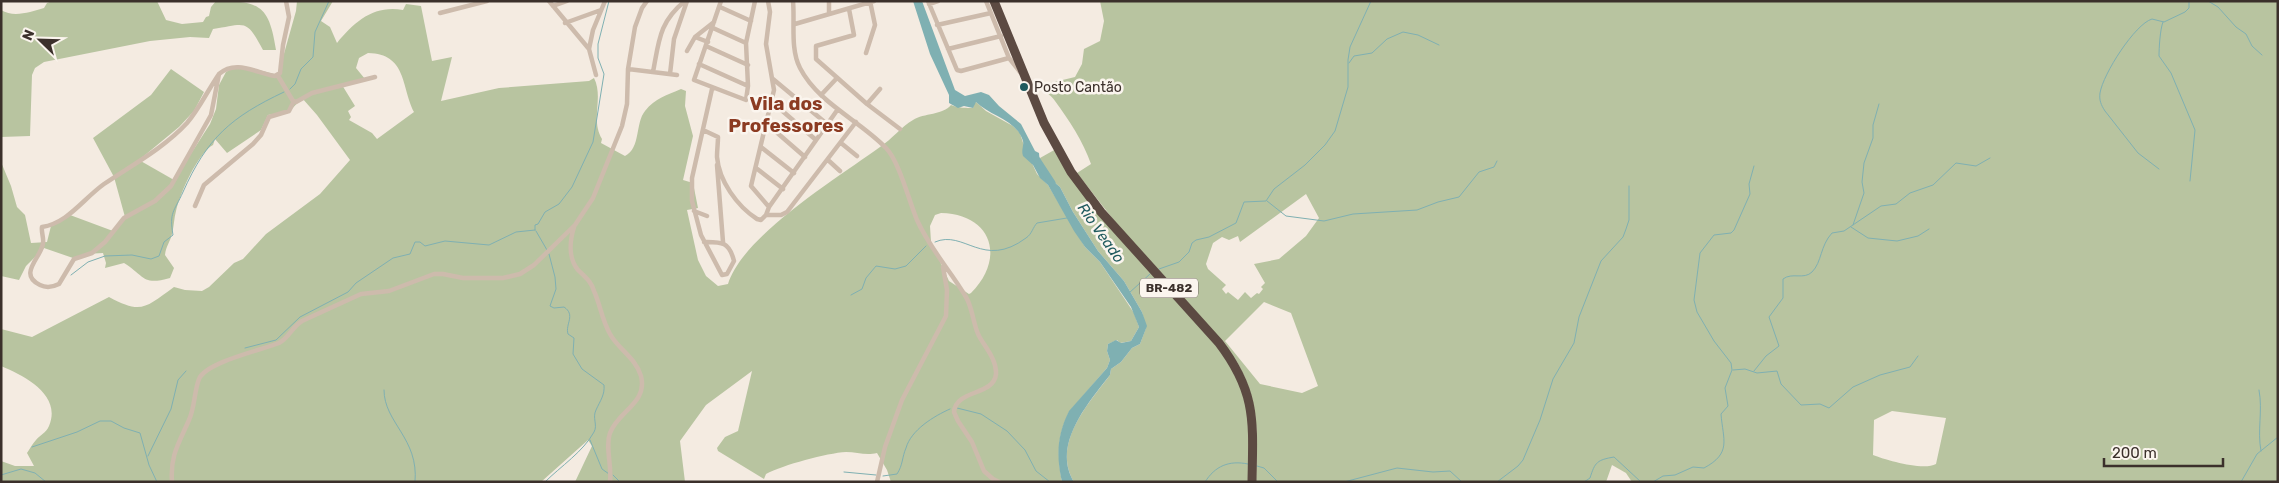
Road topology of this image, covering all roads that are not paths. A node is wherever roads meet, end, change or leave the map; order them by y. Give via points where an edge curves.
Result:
1 (286, 1) edge
2 (477, 1) edge
3 (549, 1) edge
4 (567, 1) edge
5 (605, 1) edge
6 (647, 1) edge
7 (686, 1) edge
8 (755, 1) edge
9 (768, 1) edge
10 (793, 1) edge
11 (829, 1) edge
12 (938, 1) edge
13 (986, 1) edge
14 (994, 1) edge
15 (485, 2) edge
16 (871, 2) edge
17 (929, 2) edge
18 (722, 3) edge
19 (554, 6) junction
20 (853, 6) edge
21 (601, 10) junction
22 (440, 13) dead end
23 (991, 13) junction
24 (830, 14) junction
25 (751, 20) junction
26 (565, 23) junction
27 (795, 24) junction
28 (713, 25) junction
29 (937, 26) junction
30 (1001, 36) junction
31 (695, 37) junction
32 (746, 43) junction
33 (707, 44) junction
34 (589, 49) junction
35 (948, 49) junction
36 (686, 51) dead end
37 (866, 53) dead end
38 (1009, 58) junction
39 (699, 64) junction
40 (748, 65) junction
41 (628, 69) junction
42 (653, 72) junction
43 (219, 74) junction
44 (670, 74) junction
45 (596, 75) dead end
46 (677, 75) dead end
47 (278, 76) junction
48 (1023, 76) junction
49 (375, 77) dead end
50 (773, 78) junction
51 (837, 78) junction
52 (748, 86) junction
53 (712, 88) junction
54 (880, 89) dead end
55 (822, 94) junction
56 (294, 102) junction
57 (772, 102) junction
58 (867, 104) junction
59 (838, 109) junction
60 (856, 122) junction
61 (767, 124) junction
62 (828, 124) junction
63 (900, 129) dead end
64 (703, 130) junction
65 (816, 140) junction
66 (841, 143) junction
67 (761, 147) junction
68 (857, 156) dead end
69 (805, 157) junction
70 (717, 159) junction
71 (828, 160) junction
72 (756, 168) junction
73 (840, 171) dead end
74 (794, 173) junction
75 (783, 189) junction
76 (194, 206) dead end
77 (769, 207) junction
78 (694, 211) junction
79 (766, 215) junction
80 (707, 216) dead end
81 (575, 226) junction
82 (704, 242) junction
83 (723, 242) junction
84 (941, 263) junction
85 (172, 482) edge
86 (610, 482) edge
87 (877, 482) edge
88 (999, 482) edge
89 (1252, 482) edge

1 - 47 street via 289,17
2 - 15 street
3 - 19 street
4 - 19 street
5 - 21 street
6 - 41 street via 636,27
7 - 42 street via 663,25
7 - 44 street via 674,39
8 - 25 street
9 - 50 street via 770,12 766,44
10 - 27 street
11 - 24 street
12 - 17 street
13 - 23 street
14 - 48 highway, BR-482
15 - 22 street
16 - 20 street
16 - 37 street via 875,25
17 - 29 street
18 - 25 street
18 - 28 street
19 - 26 street
20 - 24 street
20 - 51 street via 854,35 815,49 818,62
21 - 26 street
21 - 34 street
23 - 29 street
23 - 30 street
24 - 27 street
25 - 32 street
26 - 34 street
27 - 55 street via 796,59 803,73
28 - 31 street
28 - 32 street
28 - 33 street
29 - 35 street
30 - 35 street
30 - 38 street
31 - 33 street
31 - 36 street
32 - 40 street
33 - 39 street
33 - 40 street
34 - 45 street
35 - 38 street via 961,72
38 - 48 street
39 - 52 street
39 - 53 street via 695,82
40 - 52 street
41 - 42 street
41 - 81 street via 627,104 620,134 593,198
42 - 44 street
43 - 43 street via 193,115 179,130 98,189 63,220 42,228 43,244 30,270 38,284 47,287 59,284 74,259 92,253 124,218 155,201 170,186 211,115
43 - 47 street via 236,67
44 - 46 street
47 - 56 street
48 - 89 highway, BR-482 via 1046,129 1071,172 1130,245 1235,364 1247,389 1253,418
49 - 56 street via 312,93
50 - 57 street
50 - 62 street
51 - 55 street
51 - 58 street
52 - 53 street via 747,99
53 - 64 street
54 - 58 street
55 - 59 street
56 - 76 street via 289,111 269,117 253,144 204,184
57 - 61 street
57 - 65 street
58 - 63 street
59 - 60 street
59 - 62 street
60 - 66 street
60 - 84 street via 887,149 918,222
61 - 67 street
61 - 69 street
62 - 65 street
64 - 70 street via 718,136
64 - 78 street via 691,184
65 - 69 street
66 - 68 street
66 - 71 street
67 - 72 street
67 - 74 street
69 - 74 street
70 - 79 street via 725,182 738,202 757,219 761,220
70 - 83 street
71 - 73 street
71 - 79 street via 785,213
72 - 75 street
72 - 77 street via 751,186
74 - 75 street
75 - 77 street
77 - 79 street
78 - 80 street
78 - 82 street
81 - 85 street via 524,272 508,277 463,278 439,274 389,292 361,294 302,321 279,343 226,360 212,368 200,378 192,412 174,453
81 - 86 street via 570,242 576,266 591,284 610,334 635,364 642,382 639,398 610,431 607,444
82 - 83 street
82 - 83 street via 724,276 734,260
84 - 87 street via 947,290 946,316 902,400
84 - 88 street via 966,297 976,330 996,367 992,383 958,401 954,412 984,471

